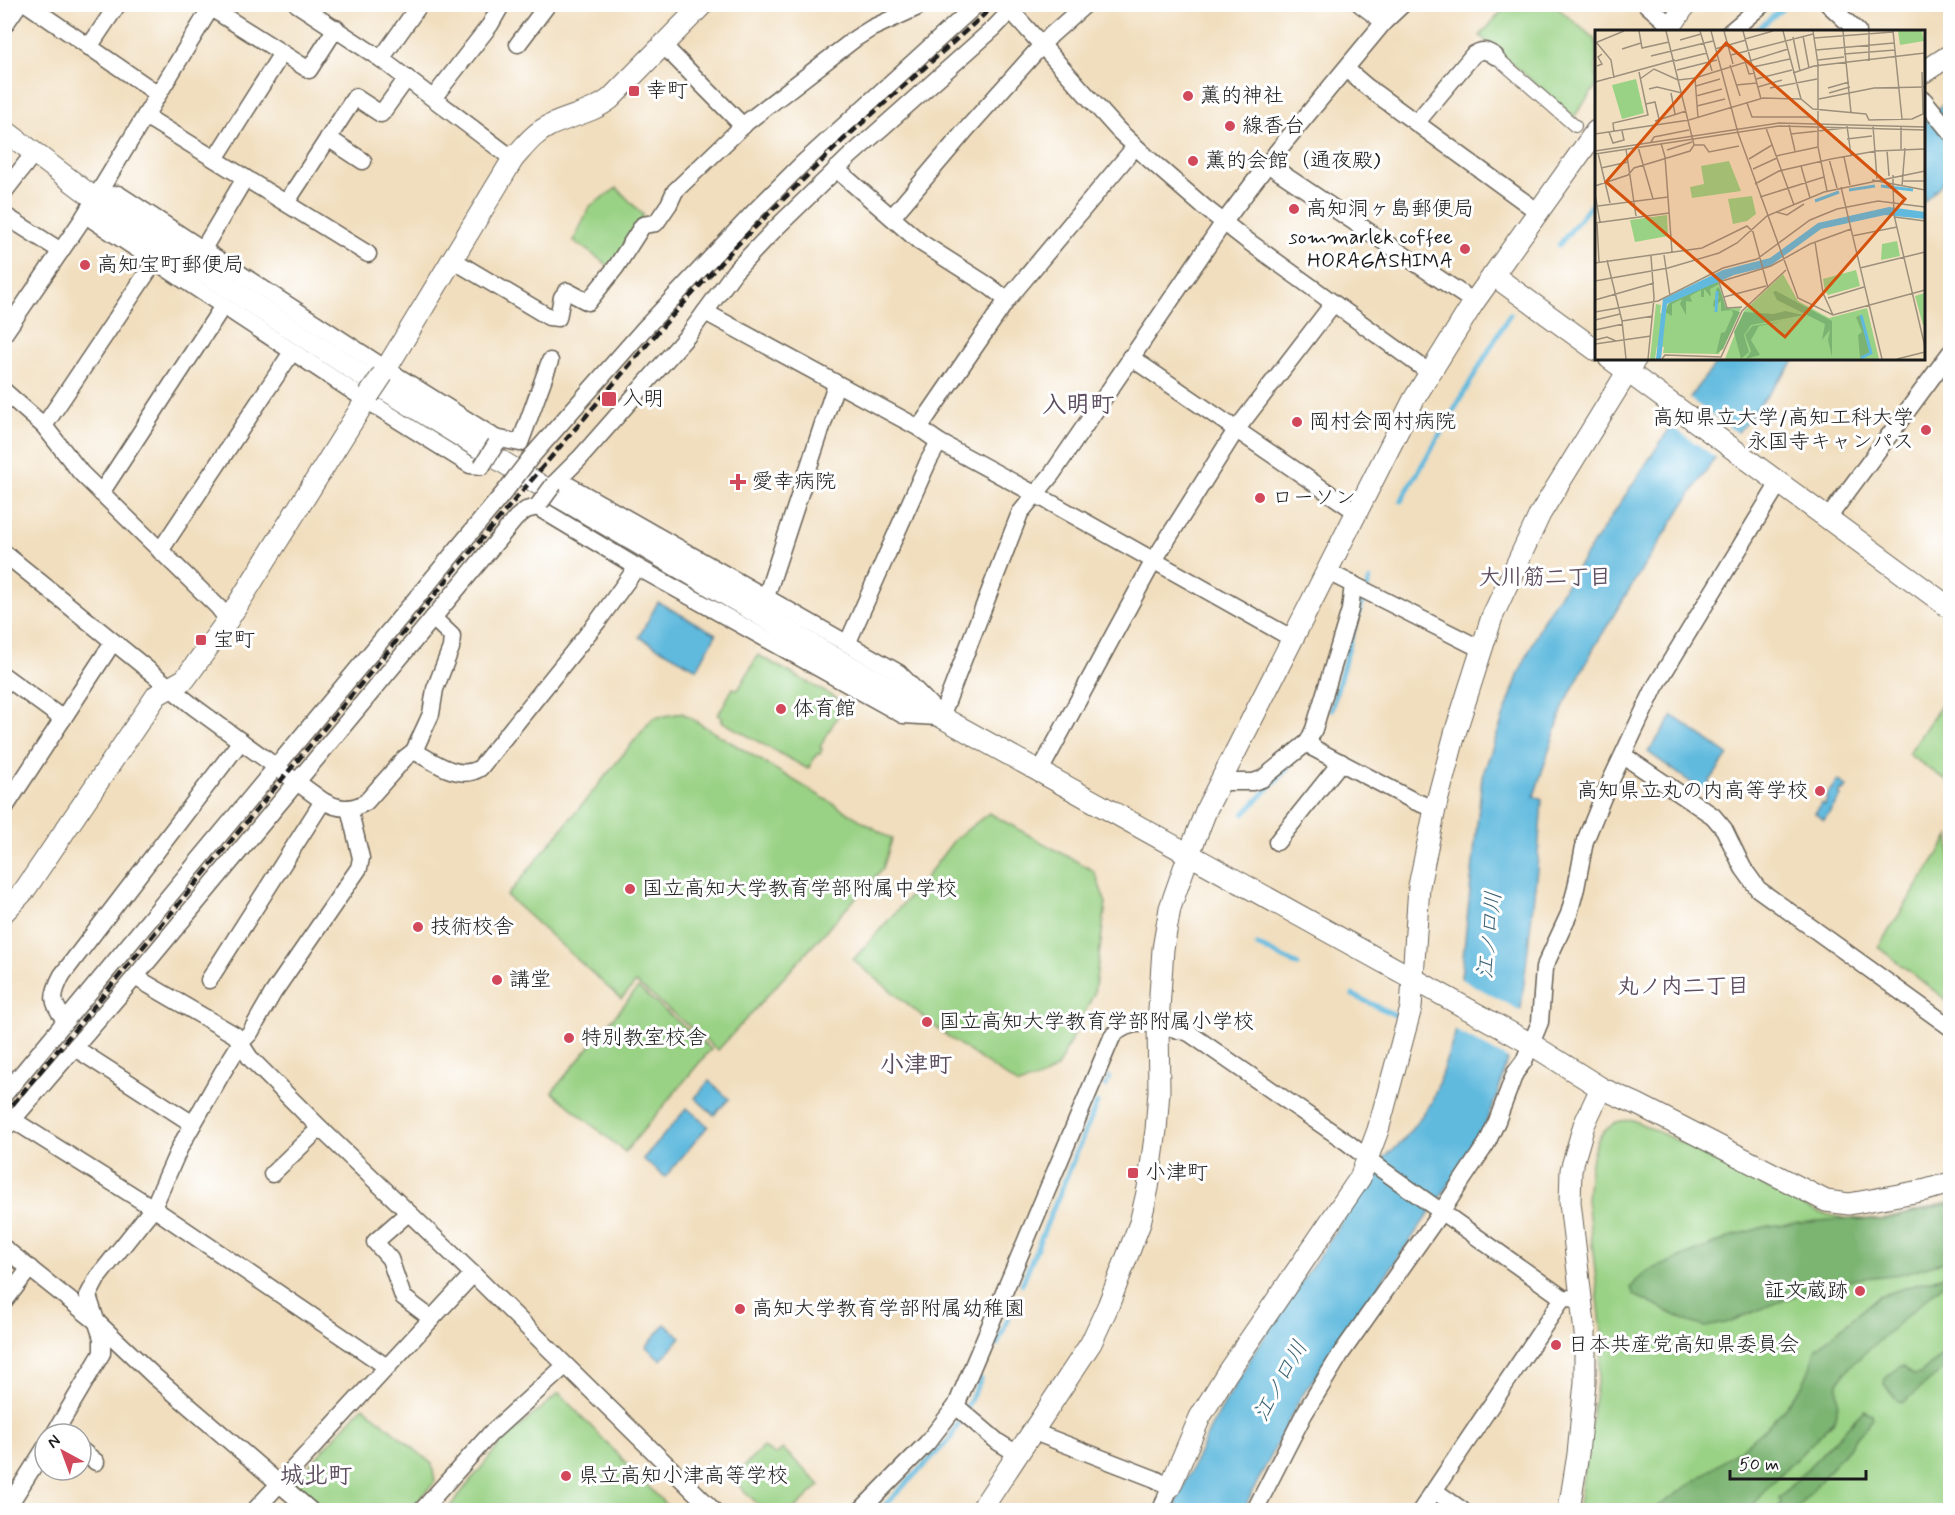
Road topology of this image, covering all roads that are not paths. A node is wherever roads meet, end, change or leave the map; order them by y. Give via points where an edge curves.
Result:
1 (19, 4) edge
2 (27, 4) edge
3 (118, 4) edge
4 (297, 4) edge
5 (420, 4) edge
6 (502, 4) edge
7 (548, 4) edge
8 (704, 4) edge
9 (978, 4) edge
10 (1086, 4) edge
11 (1359, 4) edge
12 (1403, 4) edge
13 (1646, 4) edge
14 (1686, 4) edge
15 (1763, 4) edge
16 (1828, 4) edge
17 (212, 6) edge
18 (918, 7) dead end
19 (1011, 7) edge
20 (895, 10) edge
21 (1384, 22) junction
22 (4, 26) edge
23 (336, 28) junction
24 (1669, 29) edge
25 (1732, 30) edge
26 (1856, 30) edge
27 (518, 44) dead end
28 (663, 45) junction
29 (1042, 45) junction
30 (89, 47) junction
31 (282, 53) junction
32 (1950, 55) edge
33 (1495, 56) joint
34 (381, 59) junction
35 (1346, 69) junction
36 (1925, 71) edge
37 (407, 78) junction
38 (158, 94) junction
39 (434, 97) junction
40 (1927, 104) edge
41 (145, 116) junction
42 (1417, 122) junction
43 (743, 126) junction
44 (1575, 126) dead end
45 (4, 130) edge
46 (1595, 132) edge
47 (1950, 132) edge
48 (328, 138) junction
49 (1135, 147) junction
50 (34, 153) junction
51 (215, 159) junction
52 (513, 159) junction
53 (363, 161) dead end
54 (1269, 165) junction
55 (836, 169) junction
56 (244, 178) junction
57 (4, 192) edge
58 (93, 199) junction
59 (286, 203) junction
60 (1537, 211) junction
61 (4, 215) edge
62 (892, 217) junction
63 (1224, 222) junction
64 (203, 249) junction
65 (61, 252) junction
66 (368, 254) dead end
67 (453, 260) junction
68 (155, 261) junction
69 (1493, 275) junction
70 (1007, 300) junction
71 (1474, 302) junction
72 (1333, 304) junction
73 (223, 306) junction
74 (705, 312) junction
75 (4, 334) edge
76 (1595, 349) edge
77 (292, 352) junction
78 (1950, 352) edge
79 (1130, 357) junction
80 (1615, 360) edge
81 (550, 361) dead end
82 (1631, 365) edge
83 (384, 372) junction
84 (1430, 373) junction
85 (836, 384) junction
86 (4, 391) edge
87 (367, 398) junction
88 (44, 426) junction
89 (919, 428) junction
90 (1236, 430) junction
91 (495, 441) junction
92 (939, 442) junction
93 (556, 482) junction
94 (1779, 483) junction
95 (101, 493) junction
96 (1034, 494) junction
97 (539, 505) junction
98 (1358, 513) junction
99 (1828, 518) junction
100 (160, 551) junction
101 (4, 553) edge
102 (1153, 562) junction
103 (637, 567) junction
104 (1328, 572) junction
105 (1360, 588) junction
106 (766, 597) junction
107 (1950, 608) edge
108 (433, 618) junction
109 (228, 620) junction
110 (1293, 639) junction
111 (113, 642) junction
112 (848, 642) junction
113 (1481, 649) junction
114 (4, 676) edge
115 (169, 688) junction
116 (941, 717) junction
117 (63, 719) junction
118 (242, 741) junction
119 (1311, 746) junction
120 (414, 751) junction
121 (1624, 756) junction
122 (1341, 762) junction
123 (277, 766) junction
124 (1040, 771) junction
125 (297, 781) junction
126 (1220, 782) junction
127 (10, 791) edge
128 (323, 801) junction
129 (349, 808) junction
130 (4, 809) edge
131 (1435, 809) junction
132 (1277, 842) dead end
133 (1189, 854) junction
134 (4, 912) edge
135 (135, 977) junction
136 (209, 980) dead end
137 (1413, 980) junction
138 (66, 1021) junction
139 (1158, 1024) junction
140 (1950, 1027) edge
141 (1526, 1041) junction
142 (241, 1042) junction
143 (75, 1048) junction
144 (1601, 1088) junction
145 (4, 1095) edge
146 (193, 1124) junction
147 (9, 1125) edge
148 (320, 1128) junction
149 (1373, 1162) junction
150 (272, 1174) dead end
151 (1950, 1183) edge
152 (153, 1208) junction
153 (1438, 1210) junction
154 (408, 1213) junction
155 (4, 1248) edge
156 (30, 1268) junction
157 (473, 1274) junction
158 (1573, 1299) junction
159 (4, 1302) edge
160 (432, 1319) junction
161 (97, 1322) junction
162 (564, 1366) junction
163 (387, 1367) junction
164 (962, 1412) junction
165 (63, 1422) edge
166 (1034, 1432) junction
167 (1019, 1455) junction
168 (93, 1460) edge
169 (96, 1462) dead end
170 (33, 1468) edge
171 (280, 1486) junction
172 (1170, 1487) junction
173 (1435, 1491) junction
174 (6, 1510) edge
175 (255, 1510) edge
176 (310, 1510) edge
177 (422, 1510) edge
178 (713, 1510) edge
179 (861, 1510) edge
180 (981, 1510) edge
181 (1161, 1510) edge
182 (1255, 1510) edge
183 (1421, 1510) edge
184 (1462, 1510) edge
185 (1569, 1510) edge

1 - 22 street
2 - 30 street
3 - 30 street
4 - 23 street
5 - 34 street
6 - 39 street
7 - 27 street
8 - 28 street
9 - 123 street, bridge via 802,164 643,330 532,456
10 - 29 street
11 - 21 street
12 - 21 street
13 - 24 street
14 - 24 street
15 - 25 street
16 - 26 street
17 - 31 street
17 - 38 street
18 - 20 street
19 - 29 street
19 - 55 street via 994,28
20 - 43 street
21 - 35 street
23 - 31 street via 309,70
23 - 34 street
28 - 43 street
28 - 52 street via 610,99 549,126
29 - 49 street
29 - 62 street
30 - 38 street
31 - 51 street
32 - 36 street
33 - 42 street via 1487,51 1473,55
33 - 44 street
34 - 37 street
35 - 42 street
35 - 54 street
37 - 39 street
37 - 48 street via 381,114 355,98
38 - 41 street
39 - 52 street
40 - 47 street
41 - 51 street
41 - 58 street
42 - 60 street
43 - 67 street via 675,191 656,223 641,228 588,302 567,291 558,318 549,317
45 - 50 street
46 - 60 street
48 - 53 street
48 - 59 street
49 - 63 street
49 - 70 street
50 - 57 street
50 - 58 street
51 - 56 street
52 - 67 street
54 - 63 street
54 - 71 street
55 - 62 street
55 - 74 street via 735,271
56 - 59 street
56 - 64 street
58 - 64 street via 118,194
58 - 65 street
58 - 68 street via 93,220
58 - 116 street via 362,375 561,498
59 - 66 street
60 - 69 street
61 - 65 street
62 - 70 street via 920,242
63 - 72 street
63 - 79 street
64 - 83 street
65 - 75 street
67 - 83 street
68 - 73 street
68 - 88 street
69 - 71 street
69 - 76 street
70 - 89 street
71 - 84 street
72 - 84 street
72 - 90 street
73 - 77 street
73 - 95 street
74 - 85 street
74 - 93 street
77 - 87 street
77 - 100 street
78 - 99 street
79 - 90 street
79 - 96 street via 1052,474
80 - 82 street
81 - 91 street via 520,443
82 - 94 street via 1677,409
82 - 113 street via 1540,514
83 - 87 street, bridge
83 - 91 street
84 - 98 street
85 - 89 street
85 - 106 street
86 - 88 street
87 - 91 street, bridge via 470,465 482,466
87 - 109 street
88 - 95 street
89 - 92 street
90 - 98 street
90 - 102 street
92 - 96 street
92 - 112 street
93 - 97 street, bridge
93 - 106 street
94 - 99 street
94 - 121 street via 1654,687
95 - 100 street
96 - 102 street
96 - 116 street via 1020,513
97 - 103 street
97 - 108 street via 516,518
98 - 104 street
99 - 107 street
100 - 109 street
101 - 111 street
102 - 110 street
102 - 124 street
103 - 116 street via 903,715
103 - 120 street via 480,768 461,774
104 - 105 street
104 - 110 street
105 - 113 street
105 - 119 street via 1350,610
106 - 112 street
108 - 120 street via 452,636 451,648 435,689 431,714
108 - 125 street
109 - 115 street via 185,679
110 - 126 street
111 - 115 street
111 - 117 street
112 - 116 street via 899,673
113 - 131 street
114 - 117 street
115 - 118 street
115 - 134 street via 157,695 24,891
116 - 124 street
117 - 127 street
118 - 123 street
118 - 138 street via 62,975 53,998
119 - 122 street
119 - 126 street via 1262,779
120 - 129 street via 366,802
121 - 140 street via 1713,816 1758,890
121 - 141 street via 1585,841 1569,914 1544,968 1541,1022
122 - 131 street
122 - 132 street
123 - 125 street
123 - 138 street
124 - 133 street
125 - 128 street
125 - 135 street
126 - 133 street
127 - 130 street
128 - 129 street
128 - 136 street
129 - 142 street via 361,858 359,868
131 - 137 street via 1419,886
133 - 137 street
133 - 139 street via 1170,908
135 - 142 street
135 - 143 street
137 - 141 street
137 - 149 street via 1412,1008 1378,1130
138 - 145 street
139 - 149 street via 1189,1033
139 - 164 street via 1132,1024 1112,1037
139 - 166 street via 1156,1130 1140,1223 1091,1343
141 - 144 street
141 - 153 street via 1487,1143
142 - 146 street
142 - 148 street via 250,1058
143 - 146 street
143 - 147 street
144 - 151 street via 1826,1201 1849,1204
144 - 158 street via 1584,1125 1571,1170
146 - 152 street
147 - 152 street
148 - 150 street
148 - 154 street
149 - 153 street
149 - 172 street via 1258,1325 1200,1417
152 - 161 street via 98,1277 88,1296
152 - 163 street
153 - 158 street
153 - 182 street via 1304,1414
154 - 157 street
154 - 160 street via 375,1242 390,1259 403,1297
155 - 156 street
156 - 159 street
156 - 161 street
157 - 160 street
157 - 162 street
158 - 173 street
158 - 185 street via 1585,1337 1585,1382
160 - 163 street
161 - 165 street via 102,1353
161 - 171 street
162 - 177 street via 490,1434
162 - 178 street
163 - 171 street
164 - 167 street
164 - 179 street
166 - 167 street
166 - 172 street
167 - 180 street
168 - 169 street
170 - 174 street
171 - 175 street
171 - 176 street
172 - 181 street
173 - 183 street
173 - 184 street

